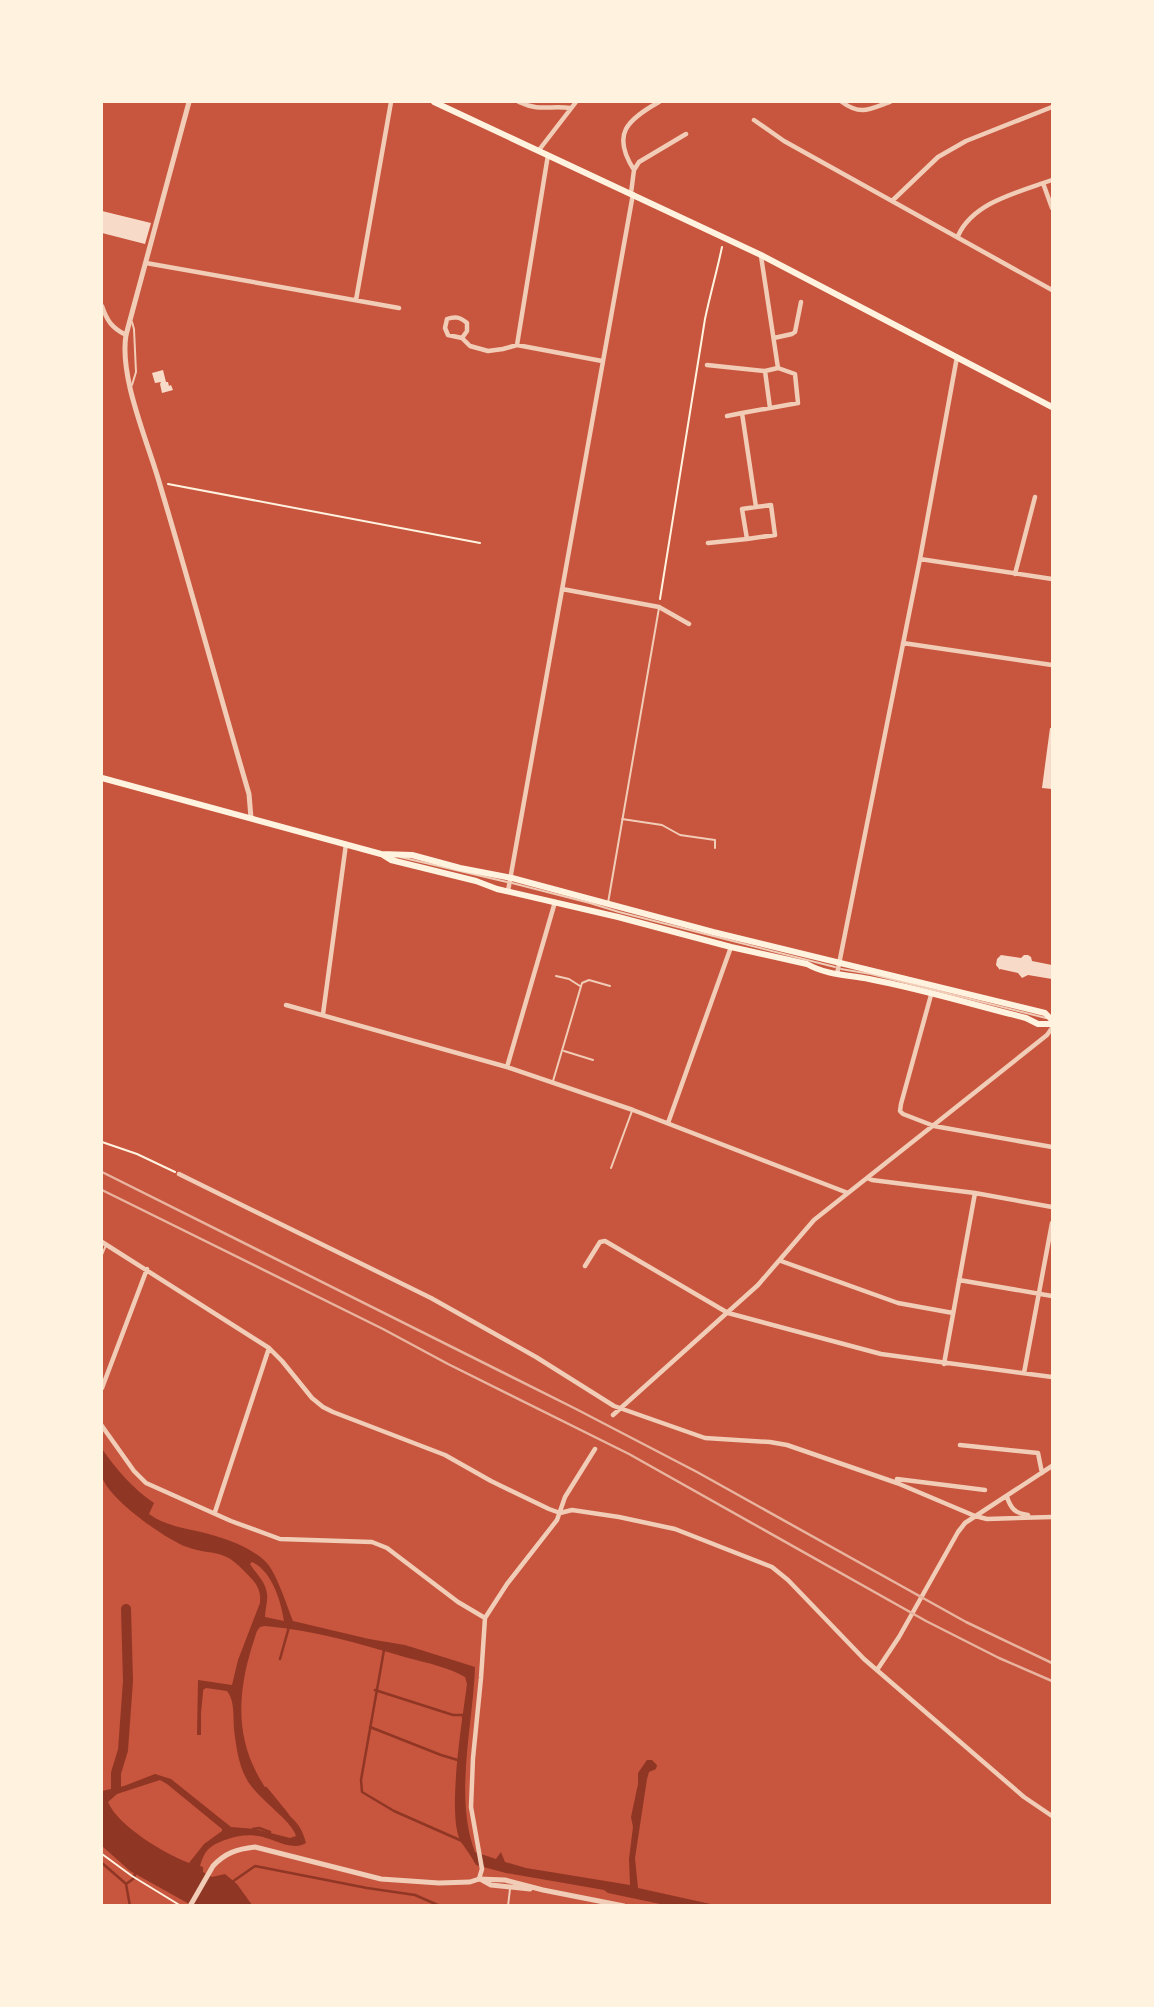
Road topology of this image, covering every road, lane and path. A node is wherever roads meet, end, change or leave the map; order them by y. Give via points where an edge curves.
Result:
1 (189, 102) edge
2 (391, 102) edge
3 (434, 102) edge
4 (519, 102) edge
5 (576, 102) edge
6 (659, 102) edge
7 (842, 102) edge
8 (890, 102) edge
9 (1052, 107) edge
10 (570, 108) junction
11 (754, 120) dead end
12 (686, 134) dead end
13 (539, 150) junction
14 (548, 154) junction
15 (635, 170) junction
16 (1052, 180) edge
17 (1043, 183) junction
18 (632, 193) junction
19 (892, 201) junction
20 (1052, 208) edge
21 (958, 236) junction
22 (723, 237) junction
23 (761, 255) junction
24 (146, 263) junction
25 (1052, 290) edge
26 (356, 300) junction
27 (801, 302) dead end
28 (102, 306) edge
29 (399, 308) dead end
30 (131, 318) junction
31 (104, 322) edge
32 (126, 335) junction
33 (462, 338) junction
34 (774, 338) junction
35 (517, 345) junction
36 (957, 357) junction
37 (602, 361) junction
38 (708, 365) dead end
39 (778, 368) junction
40 (765, 371) junction
41 (131, 390) junction
42 (1052, 407) edge
43 (770, 408) junction
44 (741, 413) junction
45 (727, 416) dead end
46 (161, 485) junction
47 (1035, 497) dead end
48 (756, 507) junction
49 (747, 538) junction
50 (480, 542) dead end
51 (708, 543) dead end
52 (920, 559) junction
53 (1015, 573) junction
54 (1052, 579) edge
55 (562, 589) junction
56 (659, 607) junction
57 (689, 624) dead end
58 (903, 643) junction
59 (1052, 665) edge
60 (102, 778) edge
61 (251, 818) junction
62 (622, 819) junction
63 (346, 844) junction
64 (715, 848) dead end
65 (381, 854) junction
66 (511, 880) junction
67 (508, 891) junction
68 (555, 902) junction
69 (606, 909) junction
70 (731, 947) junction
71 (839, 968) junction
72 (535, 971) junction
73 (542, 972) dead end
74 (556, 976) dead end
75 (581, 986) junction
76 (610, 986) dead end
77 (931, 995) junction
78 (286, 1005) dead end
79 (323, 1014) junction
80 (1052, 1023) edge
81 (562, 1051) junction
82 (593, 1060) dead end
83 (508, 1067) junction
84 (552, 1082) junction
85 (633, 1110) junction
86 (668, 1123) junction
87 (934, 1126) junction
88 (102, 1142) edge
89 (1052, 1147) edge
90 (611, 1168) dead end
91 (179, 1174) joint
92 (867, 1178) junction
93 (848, 1193) junction
94 (975, 1193) junction
95 (1052, 1207) edge
96 (1052, 1223) edge
97 (104, 1243) edge
98 (102, 1255) edge
99 (781, 1261) junction
100 (585, 1266) dead end
101 (147, 1269) junction
102 (959, 1280) junction
103 (1039, 1294) junction
104 (1052, 1296) edge
105 (728, 1313) junction
106 (953, 1313) junction
107 (269, 1348) junction
108 (944, 1364) junction
109 (1024, 1373) junction
110 (1052, 1377) edge
111 (102, 1388) edge
112 (622, 1409) junction
113 (614, 1415) dead end
114 (102, 1426) edge
115 (960, 1445) dead end
116 (595, 1449) dead end
117 (1052, 1466) edge
118 (1042, 1473) junction
119 (897, 1483) junction
120 (985, 1490) dead end
121 (1007, 1497) junction
122 (215, 1512) junction
123 (560, 1513) junction
124 (975, 1517) junction
125 (1039, 1517) junction
126 (1052, 1517) edge
127 (485, 1619) junction
128 (877, 1670) junction
129 (1052, 1816) edge
130 (102, 1854) edge
131 (479, 1879) junction
132 (510, 1888) junction
133 (543, 1890) junction
134 (181, 1906) edge
135 (190, 1906) edge
136 (508, 1906) edge
137 (624, 1906) edge

1 - 24 street
2 - 26 street
3 - 13 main road
4 - 10 street via 545,109
5 - 10 street
6 - 15 street via 636,114 624,136 625,156
7 - 8 street via 864,111
9 - 19 street via 947,151
10 - 13 street
11 - 19 street
12 - 15 street via 639,162
13 - 14 main road
14 - 18 main road
14 - 35 street
15 - 18 street
16 - 17 street
17 - 20 street
17 - 21 street via 974,214
18 - 22 main road
18 - 37 street
19 - 21 street
21 - 25 street
22 - 23 main road
22 - 56 path via 705,319
23 - 34 street
23 - 36 main road
24 - 26 street
24 - 30 street
26 - 29 street
27 - 34 street via 795,332
28 - 31 street
30 - 32 street
30 - 41 lane via 136,372
31 - 32 street
32 - 41 street via 124,361
33 - 33 street via 467,323 447,319 448,335
33 - 35 street via 470,346 488,351
34 - 39 street
35 - 37 street
36 - 42 main road
36 - 52 street
37 - 55 street
38 - 40 street
39 - 40 street
39 - 43 street via 795,374 798,403
40 - 43 street
41 - 46 street
43 - 44 street
44 - 45 street
44 - 48 street
46 - 50 path
46 - 61 street via 249,794
47 - 53 street
48 - 49 street via 742,509
48 - 49 street via 771,505 775,535
49 - 51 street
52 - 53 street
52 - 58 street
53 - 54 street
55 - 56 street
55 - 66 street
56 - 57 street
56 - 62 lane
58 - 59 street
58 - 71 street
60 - 61 main road
61 - 63 main road
62 - 64 lane via 715,840
62 - 69 lane
63 - 65 main road
63 - 79 street
65 - 66 main road via 412,855
65 - 67 main road
66 - 67 street
66 - 69 main road
67 - 68 main road
68 - 69 main road
68 - 72 street
69 - 70 main road via 618,917
69 - 71 main road
70 - 71 main road via 815,968
70 - 86 street
71 - 77 main road
71 - 80 main road via 1045,1013
72 - 73 lane
72 - 83 street
74 - 75 lane
75 - 76 lane via 589,980
75 - 81 lane
77 - 80 main road via 1038,1024
77 - 87 street via 900,1111
78 - 79 street
79 - 83 street
80 - 87 street via 1047,1035
81 - 82 lane
81 - 84 lane
83 - 84 street
84 - 85 street
85 - 86 street
85 - 90 lane
86 - 93 street
87 - 89 street
87 - 92 street
88 - 91 path
91 - 112 street via 431,1298
92 - 93 street
92 - 94 street
93 - 99 street via 814,1220
94 - 95 street
94 - 102 street
96 - 103 street
97 - 98 lane
97 - 101 street
99 - 105 street
99 - 106 street via 898,1303
100 - 105 street via 605,1241
101 - 107 street
101 - 111 street
102 - 103 street
102 - 106 street
103 - 104 street
103 - 109 street
105 - 108 street via 881,1354
105 - 112 street
106 - 108 street
107 - 122 street
107 - 123 street via 323,1407 445,1455
108 - 109 street
109 - 110 street
112 - 113 street
112 - 119 street via 705,1438 786,1445
114 - 122 street via 146,1483
115 - 118 street via 1038,1453
116 - 123 street
117 - 118 street
118 - 121 street
119 - 120 street via 897,1479
119 - 124 street
121 - 124 street
121 - 125 street via 1018,1513
122 - 127 street via 281,1539 379,1544
123 - 127 street
123 - 128 street via 572,1510 675,1529 772,1567
124 - 125 street
124 - 128 street via 958,1532
125 - 126 street
127 - 131 street via 471,1807 482,1869
128 - 129 street
130 - 134 path
131 - 132 street
131 - 133 street
131 - 135 street via 445,1883 381,1879 255,1847 225,1855 213,1866
132 - 133 street
132 - 136 lane
133 - 137 street

